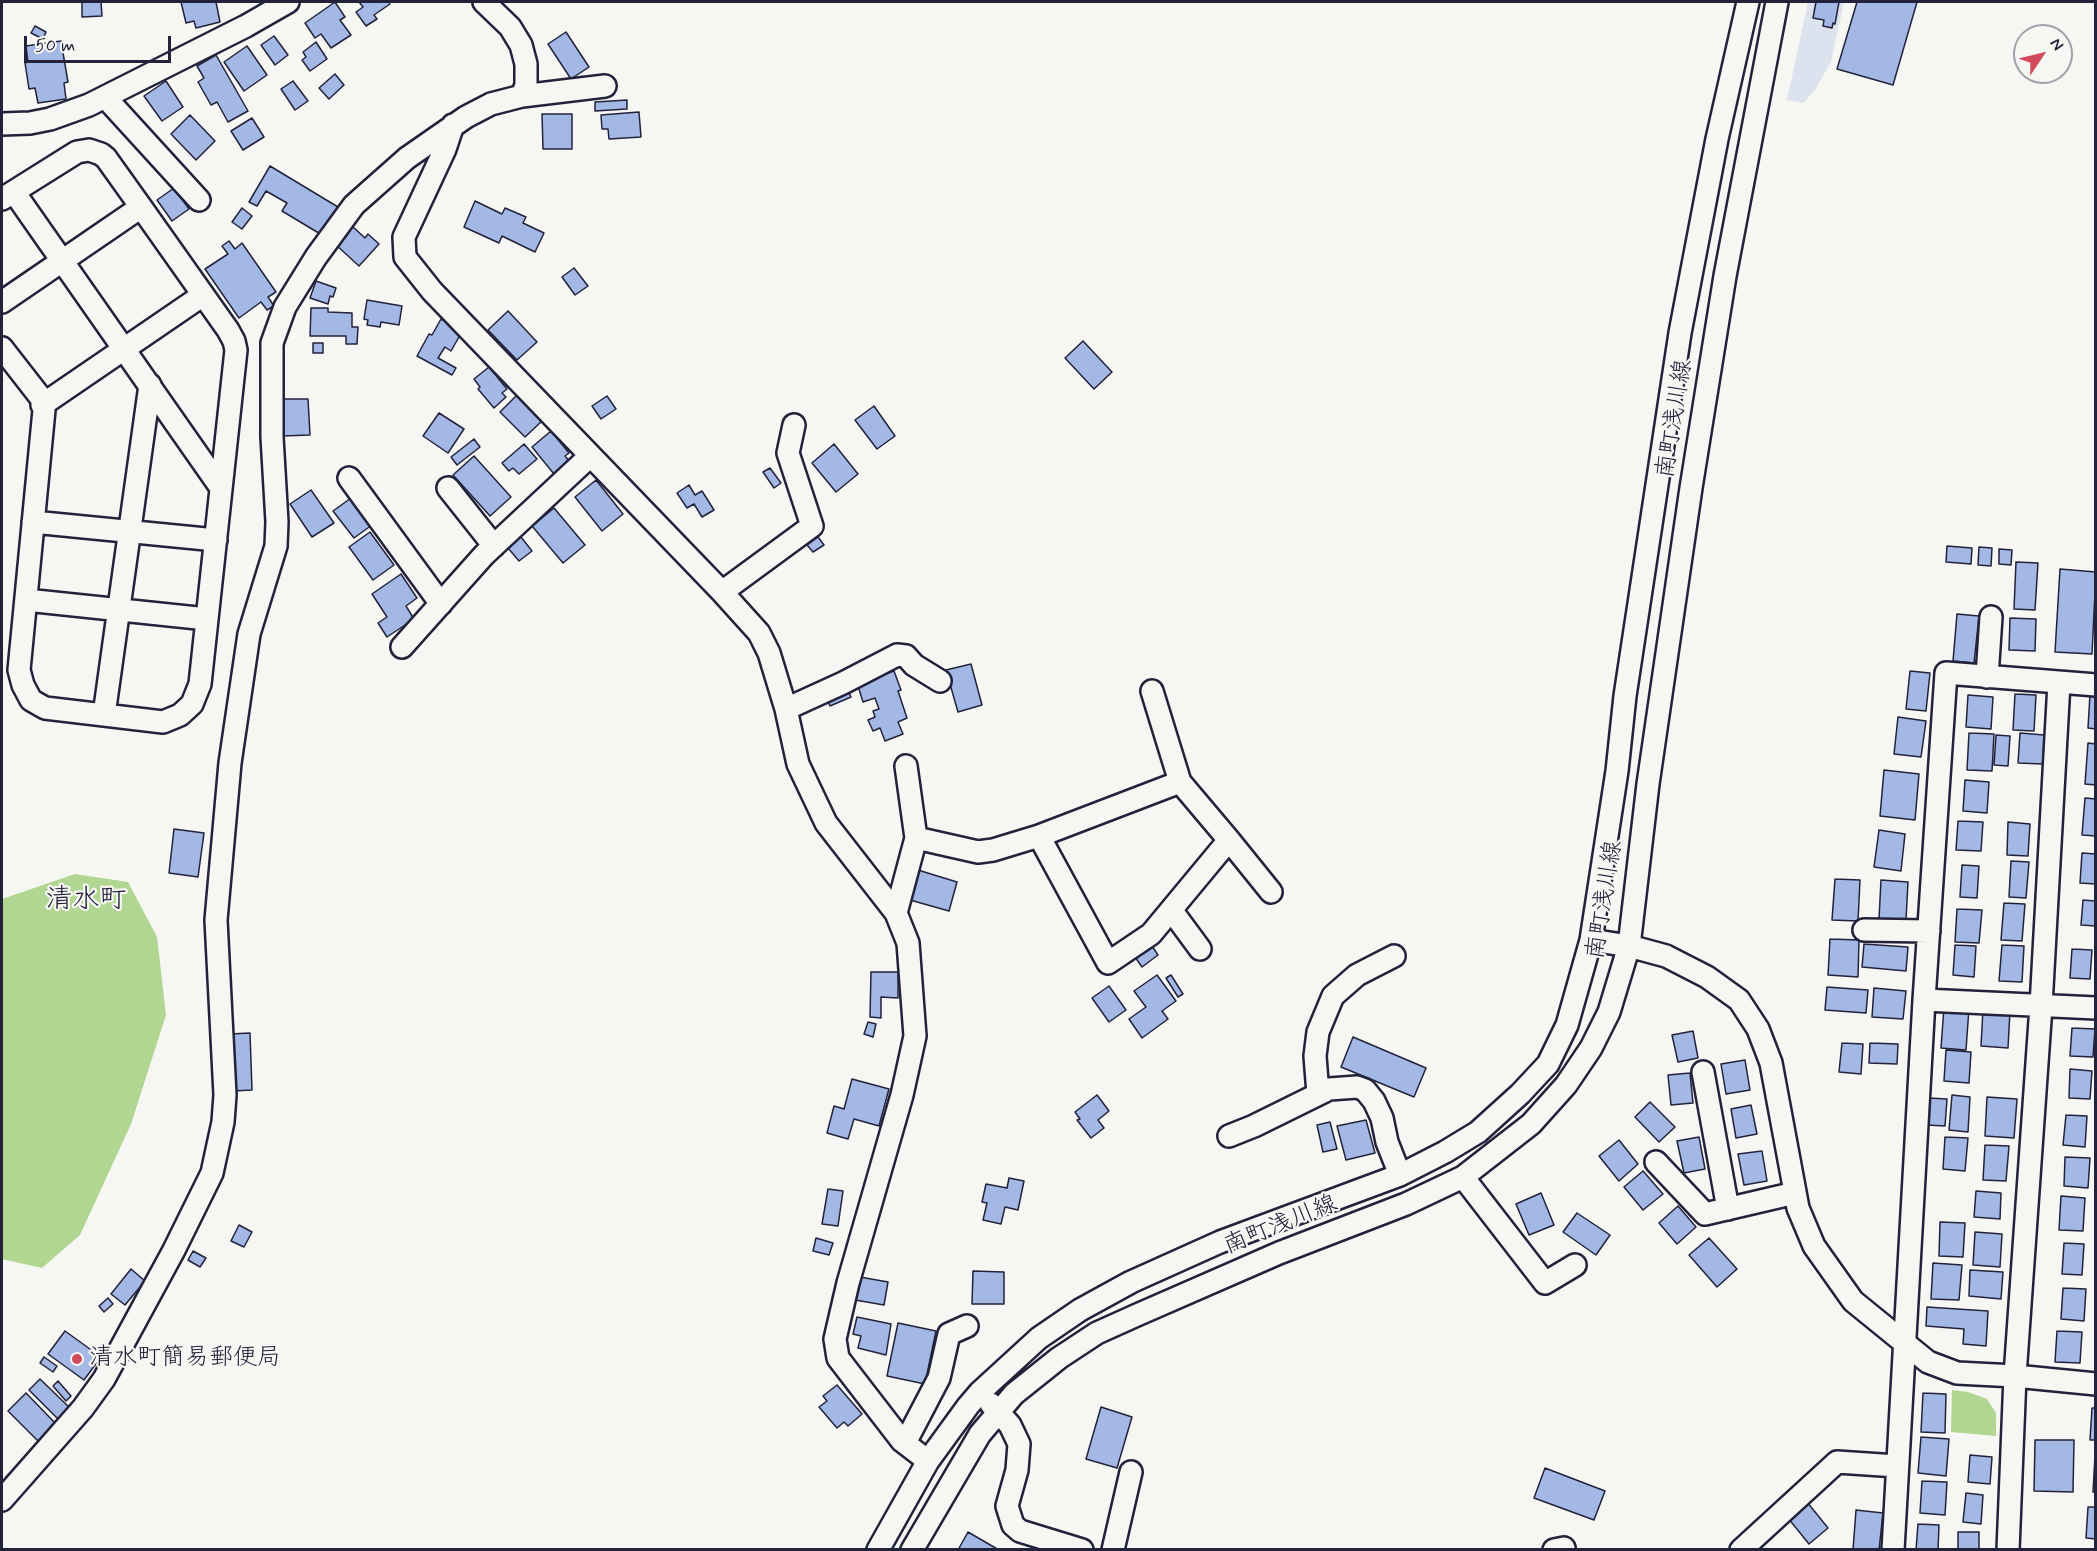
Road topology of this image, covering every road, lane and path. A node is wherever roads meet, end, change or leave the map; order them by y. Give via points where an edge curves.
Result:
1 (288, 2) edge
2 (484, 2) edge
3 (1748, 2) edge
4 (1777, 2) edge
5 (605, 86) dead end
6 (522, 96) junction
7 (105, 97) junction
8 (2, 124) edge
9 (453, 125) junction
10 (8, 196) edge
11 (199, 200) dead end
12 (141, 207) junction
13 (62, 260) junction
14 (203, 295) junction
15 (2, 302) edge
16 (2, 348) edge
17 (124, 349) junction
18 (150, 385) junction
19 (42, 405) junction
20 (794, 425) dead end
21 (590, 456) junction
22 (349, 478) dead end
23 (221, 488) junction
24 (448, 489) dead end
25 (33, 522) junction
26 (129, 532) junction
27 (216, 540) junction
28 (494, 546) junction
29 (722, 592) junction
30 (26, 600) junction
31 (441, 604) junction
32 (118, 609) junction
33 (1991, 616) dead end
34 (207, 619) junction
35 (402, 647) dead end
36 (1987, 677) junction
37 (940, 681) dead end
38 (2059, 683) junction
39 (2096, 685) edge
40 (1152, 691) dead end
41 (786, 709) junction
42 (104, 715) junction
43 (906, 766) dead end
44 (1180, 782) junction
45 (1039, 836) junction
46 (916, 838) junction
47 (1228, 840) junction
48 (1271, 892) dead end
49 (1172, 910) junction
50 (896, 913) junction
51 (1864, 930) dead end
52 (1929, 931) junction
53 (1590, 940) junction
54 (1629, 946) junction
55 (1200, 949) dead end
56 (1394, 956) dead end
57 (1924, 1000) junction
58 (2041, 1006) junction
59 (2096, 1008) edge
60 (1703, 1072) dead end
61 (1318, 1094) junction
62 (1229, 1136) dead end
63 (1656, 1162) dead end
64 (1400, 1174) junction
65 (1463, 1177) junction
66 (1795, 1193) junction
67 (1728, 1209) junction
68 (1575, 1265) dead end
69 (967, 1326) dead end
70 (1904, 1344) junction
71 (2015, 1376) junction
72 (2096, 1384) edge
73 (980, 1392) junction
74 (999, 1412) junction
75 (905, 1443) junction
76 (928, 1461) junction
77 (1897, 1466) junction
78 (1131, 1472) dead end
79 (2, 1500) edge
80 (878, 1550) edge
81 (912, 1550) edge
82 (1082, 1550) edge
83 (1113, 1550) edge
84 (1741, 1550) edge
85 (1893, 1550) edge
86 (2008, 1550) edge

1 - 7 street
2 - 6 street via 510,27 521,45 526,64
3 - 53 street, 南町浅川線 via 1680,333
4 - 54 street, 南町浅川線 via 1725,276 1693,476 1643,819
5 - 6 street
6 - 9 street via 491,104
7 - 8 street via 50,119
7 - 11 street
9 - 21 street via 404,237 405,257 432,291
9 - 79 street via 407,158 354,205 285,307 272,343 272,437 278,522 276,546 249,634 230,763 216,920 225,1095 212,1173 104,1379
10 - 12 street via 77,152 89,150 106,158
10 - 13 street
12 - 13 street
12 - 14 street
13 - 15 street
13 - 17 street
14 - 17 street
14 - 23 street via 228,330 236,350
16 - 19 street via 41,398
17 - 18 street
17 - 19 street
18 - 23 street
18 - 26 street
19 - 25 street
20 - 29 street via 788,453 812,526
21 - 28 street
21 - 29 street
22 - 31 street
23 - 27 street
24 - 28 street
25 - 26 street
25 - 30 street
26 - 27 street
26 - 32 street
27 - 34 street
28 - 31 street
29 - 41 street via 759,633
30 - 32 street
30 - 42 street via 20,670 31,700 45,708
31 - 35 street
32 - 34 street
32 - 42 street
33 - 36 street
34 - 42 street via 200,684 192,704 180,715 163,722
36 - 38 street
36 - 52 street via 1946,673
37 - 41 street via 906,656 897,655
38 - 39 street
38 - 58 street
40 - 44 street
41 - 50 street via 798,764 826,823
43 - 46 street
44 - 45 street
44 - 47 street
45 - 46 street via 978,852
45 - 49 street via 1108,963 1151,934
46 - 50 street
47 - 48 street
47 - 49 street
49 - 55 street
50 - 75 street via 908,943 915,1036 835,1339 838,1358
51 - 52 street
52 - 57 street
53 - 54 street
53 - 64 street, 南町浅川線 via 1567,1025 1548,1064 1478,1132
54 - 65 street, 南町浅川線 via 1609,1012 1566,1085 1531,1124
54 - 66 street via 1666,956 1707,977 1739,1000 1758,1029 1771,1063
56 - 61 street via 1357,975 1333,996 1318,1032
57 - 58 street
57 - 70 street
58 - 59 street
58 - 71 street
60 - 67 street
61 - 62 street
61 - 64 street via 1338,1087 1365,1090 1382,1118
63 - 67 street via 1705,1214
64 - 73 street, 南町浅川線 via 1220,1242 1131,1282 1039,1338
65 - 68 street via 1545,1283
65 - 74 street, 南町浅川線 via 1097,1333 1014,1394
66 - 67 street
66 - 70 street via 1814,1246 1853,1301
69 - 75 street via 949,1334 939,1378
70 - 71 street via 1928,1362 1957,1373
70 - 77 street
71 - 72 street
71 - 86 street
73 - 74 street
73 - 76 street, 南町浅川線
74 - 81 street, 南町浅川線 via 980,1434
74 - 82 street via 1019,1444 1007,1506 1013,1525 1020,1531
75 - 76 street
76 - 80 street, 南町浅川線
77 - 84 street via 1837,1462
77 - 85 street
78 - 83 street

